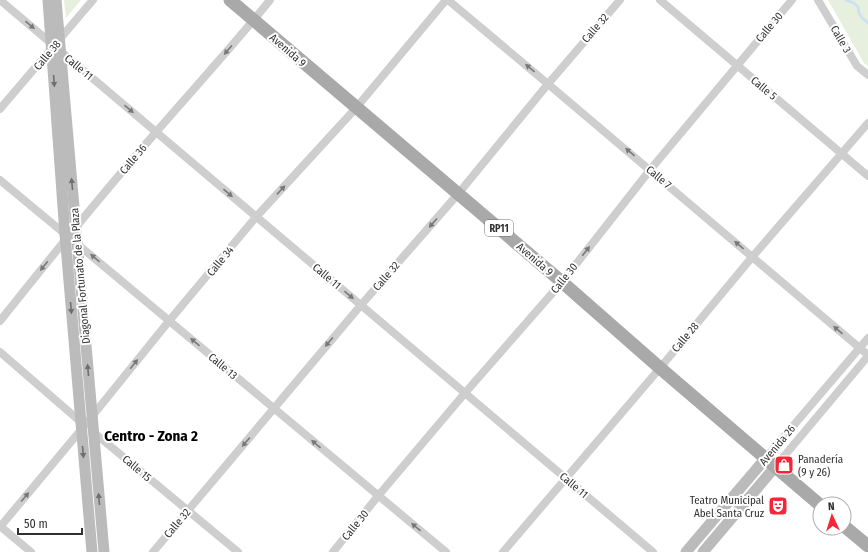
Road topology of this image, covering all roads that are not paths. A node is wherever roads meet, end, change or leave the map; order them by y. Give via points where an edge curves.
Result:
1 (0, 0) edge
2 (48, 0) edge
3 (56, 0) edge
4 (93, 0) edge
5 (230, 0) edge
6 (270, 0) edge
7 (447, 0) edge
8 (620, 0) edge
9 (660, 0) edge
10 (792, 0) edge
11 (818, 0) edge
12 (254, 20) junction
13 (55, 46) junction
14 (737, 65) junction
15 (868, 75) edge
16 (548, 84) junction
17 (356, 108) junction
18 (0, 109) edge
19 (868, 123) edge
20 (156, 132) junction
21 (842, 153) junction
22 (650, 170) junction
23 (868, 176) edge
24 (0, 180) edge
25 (458, 194) junction
26 (256, 217) junction
27 (70, 236) junction
28 (753, 256) junction
29 (562, 282) junction
30 (361, 305) junction
31 (0, 320) edge
32 (169, 321) junction
33 (868, 338) edge
34 (860, 348) junction
35 (0, 352) edge
36 (868, 355) edge
37 (660, 368) junction
38 (465, 393) junction
39 (274, 408) junction
40 (92, 416) junction
41 (85, 427) junction
42 (770, 463) junction
43 (566, 478) junction
44 (378, 496) junction
45 (812, 498) edge
46 (188, 510) junction
47 (0, 526) edge
48 (852, 533) edge
49 (868, 546) edge
50 (31, 552) edge
51 (92, 552) edge
52 (104, 552) edge
53 (153, 552) edge
54 (238, 552) edge
55 (332, 552) edge
56 (446, 552) edge
57 (503, 552) edge
58 (654, 552) edge
59 (686, 552) edge
60 (702, 552) edge

1 -> 13 street, Calle 11
2 - 13 main road, Diagonal Fortunato de la Plaza
3 - 13 main road, Diagonal Fortunato de la Plaza
4 - 13 street, Calle 38
5 - 12 main road, Avenida 9 / RP11
6 - 12 street, Calle 36
16 -> 7 street, Calle 7
7 - 17 street, Calle 34
8 - 16 street, Calle 32
9 - 14 street, Calle 5
10 - 14 street, Calle 30
11 - 15 street, Calle 3 via 857,66
12 - 17 main road, Avenida 9 / RP11
12 -> 20 street, Calle 36
13 - 18 street, Calle 38
13 -> 20 street, Calle 11
13 - 27 main road, Diagonal Fortunato de la Plaza
14 - 21 street, Calle 5
14 - 22 street, Calle 30
22 -> 16 street, Calle 7
16 - 25 street, Calle 32
17 - 25 main road, Avenida 9 / RP11
26 -> 17 street, Calle 34
19 - 21 street, Calle 28
20 -> 26 street, Calle 11
20 - 27 street, Calle 36
21 - 23 street, Calle 5
21 - 28 street, Calle 28
28 -> 22 street, Calle 7
29 -> 22 street, Calle 30
24 - 27 street, Calle 13
25 - 29 main road, Avenida 9 / RP11
25 -> 30 street, Calle 32
26 -> 30 street, Calle 11
26 - 32 street, Calle 34
27 -> 31 street, Calle 36
32 -> 27 street, Calle 13
40 -> 27 main road, Diagonal Fortunato de la Plaza
27 -> 41 main road, Diagonal Fortunato de la Plaza
34 -> 28 street, Calle 7
28 - 37 street, Calle 28
29 - 37 main road, Avenida 9 / RP11
29 - 38 street, Calle 30
30 - 38 street, Calle 11
30 -> 39 street, Calle 32
39 -> 32 street, Calle 13
40 -> 32 street, Calle 34
33 - 34 street, Avenida 26
34 - 36 street, Calle 7
34 - 42 street, Avenida 26
35 - 41 street, Calle 15
36 - 42 street, Avenida 26
37 - 42 main road, Avenida 9 / RP11
37 - 43 street, Calle 28
38 - 43 street, Calle 11
38 - 44 street, Calle 30
44 -> 39 street, Calle 13
39 -> 46 street, Calle 32
40 - 41 main road, Diagonal Fortunato de la Plaza
41 - 46 street, Calle 15
47 -> 41 street
41 -> 51 main road, Diagonal Fortunato de la Plaza
52 -> 41 main road, Diagonal Fortunato de la Plaza
42 - 45 main road, Avenida 9 / RP11
42 - 59 main road, Avenida 26
42 - 60 main road, Avenida 26
43 - 57 street, Calle 28
43 - 58 street, Calle 11
44 - 55 street, Calle 30
56 -> 44 street, Calle 13
46 - 53 street, Calle 32
46 - 54 street, Calle 15
47 - 50 street
48 - 49 main road

